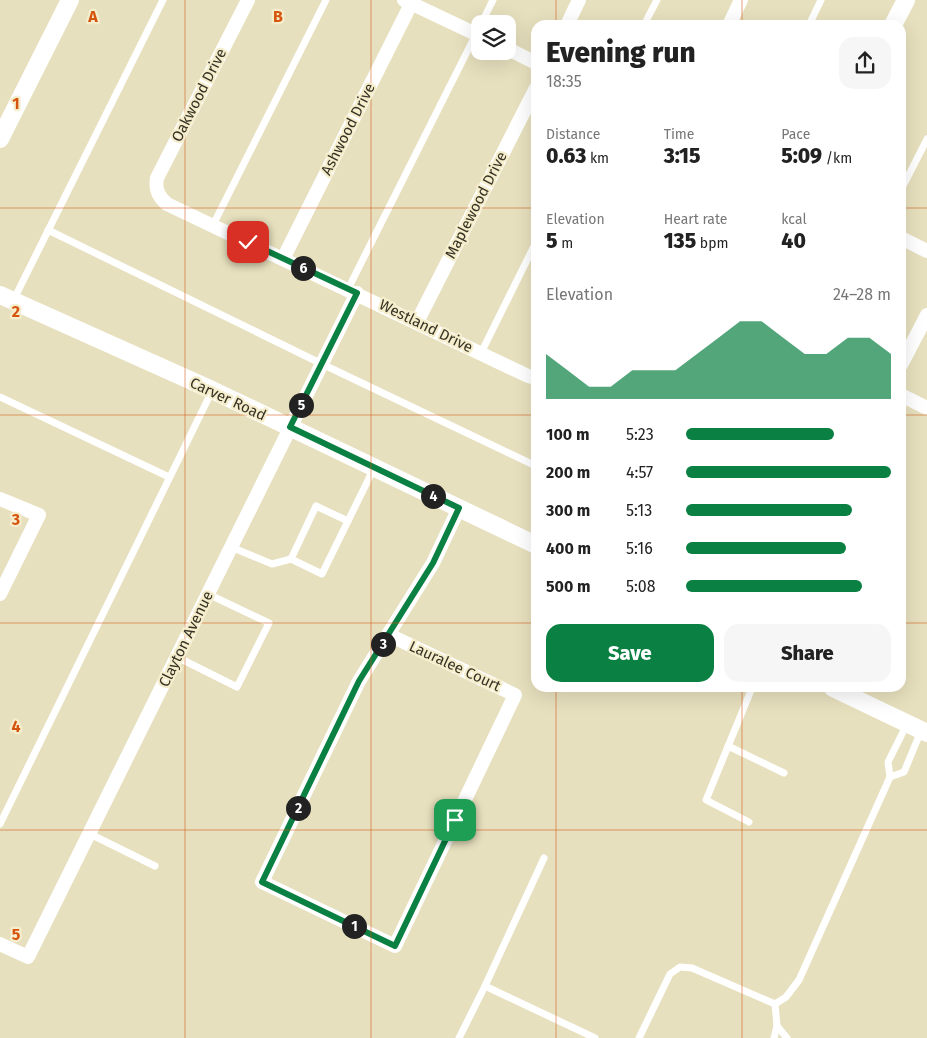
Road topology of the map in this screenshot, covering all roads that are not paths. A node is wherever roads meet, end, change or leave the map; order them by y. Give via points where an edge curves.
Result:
1 (70, 0) edge
2 (163, 0) edge
3 (248, 0) edge
4 (326, 0) edge
5 (493, 0) edge
6 (579, 0) edge
7 (657, 0) edge
8 (742, 0) edge
9 (821, 0) edge
10 (906, 0) edge
11 (409, 1) edge
12 (486, 15) edge
13 (569, 20) edge
14 (647, 20) edge
15 (732, 20) edge
16 (811, 20) edge
17 (896, 20) edge
18 (471, 27) edge
19 (471, 47) edge
20 (516, 53) edge
21 (531, 60) edge
22 (531, 98) edge
23 (0, 139) edge
24 (927, 139) edge
25 (906, 180) edge
26 (157, 192) joint
27 (213, 225) junction
28 (48, 230) junction
29 (906, 240) edge
30 (927, 251) edge
31 (531, 252) edge
32 (283, 259) junction
33 (353, 291) junction
34 (6, 298) edge
35 (417, 322) junction
36 (925, 324) edge
37 (482, 354) junction
38 (906, 356) edge
39 (322, 364) junction
40 (531, 377) edge
41 (212, 390) junction
42 (0, 397) edge
43 (906, 398) edge
44 (927, 408) edge
45 (290, 427) junction
46 (531, 464) edge
47 (374, 467) junction
48 (169, 477) junction
49 (0, 499) edge
50 (459, 508) junction
51 (348, 521) junction
52 (531, 543) edge
53 (231, 547) junction
54 (291, 559) junction
55 (0, 594) edge
56 (208, 594) junction
57 (389, 635) junction
58 (177, 657) junction
59 (750, 692) edge
60 (841, 692) edge
61 (919, 729) edge
62 (728, 746) junction
63 (784, 773) dead end
64 (890, 777) junction
65 (749, 822) dead end
66 (0, 824) edge
67 (90, 834) junction
68 (544, 858) dead end
69 (155, 866) dead end
70 (0, 944) edge
71 (485, 986) junction
72 (775, 1004) junction
73 (777, 1026) junction
74 (459, 1038) edge
75 (594, 1038) edge
76 (639, 1038) edge
77 (774, 1038) edge
78 (787, 1038) edge

1 - 23 street
2 - 28 lane
3 - 26 street, Oakwood Drive via 157,178
4 - 27 lane
5 - 12 lane
6 - 13 street
7 - 14 lane
8 - 15 street
9 - 16 lane
10 - 17 street
11 - 18 street
11 - 32 street, Ashwood Drive
19 - 33 lane
20 - 21 street
22 - 35 street, Maplewood Drive
24 - 25 lane
26 - 27 street, Westland Drive via 167,204
27 - 32 street, Westland Drive
28 - 34 lane
28 - 39 lane
29 - 30 street
31 - 37 lane
32 - 33 street, Westland Drive
33 - 35 street, Westland Drive
33 - 39 street, Clayton Avenue
34 - 41 street, Carver Road
35 - 37 street, Westland Drive
36 - 38 street
37 - 40 street, Westland Drive
39 - 45 street, Clayton Avenue
39 - 46 lane
41 - 45 street, Carver Road
41 - 48 lane
42 - 48 lane
43 - 44 street
45 - 47 street, Carver Road
45 - 53 street, Clayton Avenue
47 - 50 street, Carver Road
47 - 51 lane
48 - 66 lane
49 - 55 street via 39,514
50 - 52 street, Carver Road
50 - 57 street via 433,563
51 - 54 lane via 322,574
51 - 54 lane via 316,506
53 - 54 lane via 272,564
53 - 56 street, Clayton Avenue
56 - 58 street, Clayton Avenue
56 - 58 lane via 269,623 237,687
57 - 57 street, Lauralee Court via 359,681 262,882 395,946 515,695
58 - 67 street, Clayton Avenue
59 - 62 lane
60 - 61 street
61 - 64 lane via 904,772
61 - 64 lane via 888,762
62 - 63 lane
62 - 65 lane via 706,800
64 - 72 lane via 798,980 786,997
67 - 69 lane
67 - 70 street, Clayton Avenue via 28,957
68 - 71 lane
71 - 74 lane
71 - 75 lane
72 - 73 lane
72 - 76 lane via 692,968 680,968 670,974
73 - 77 lane
73 - 78 lane

